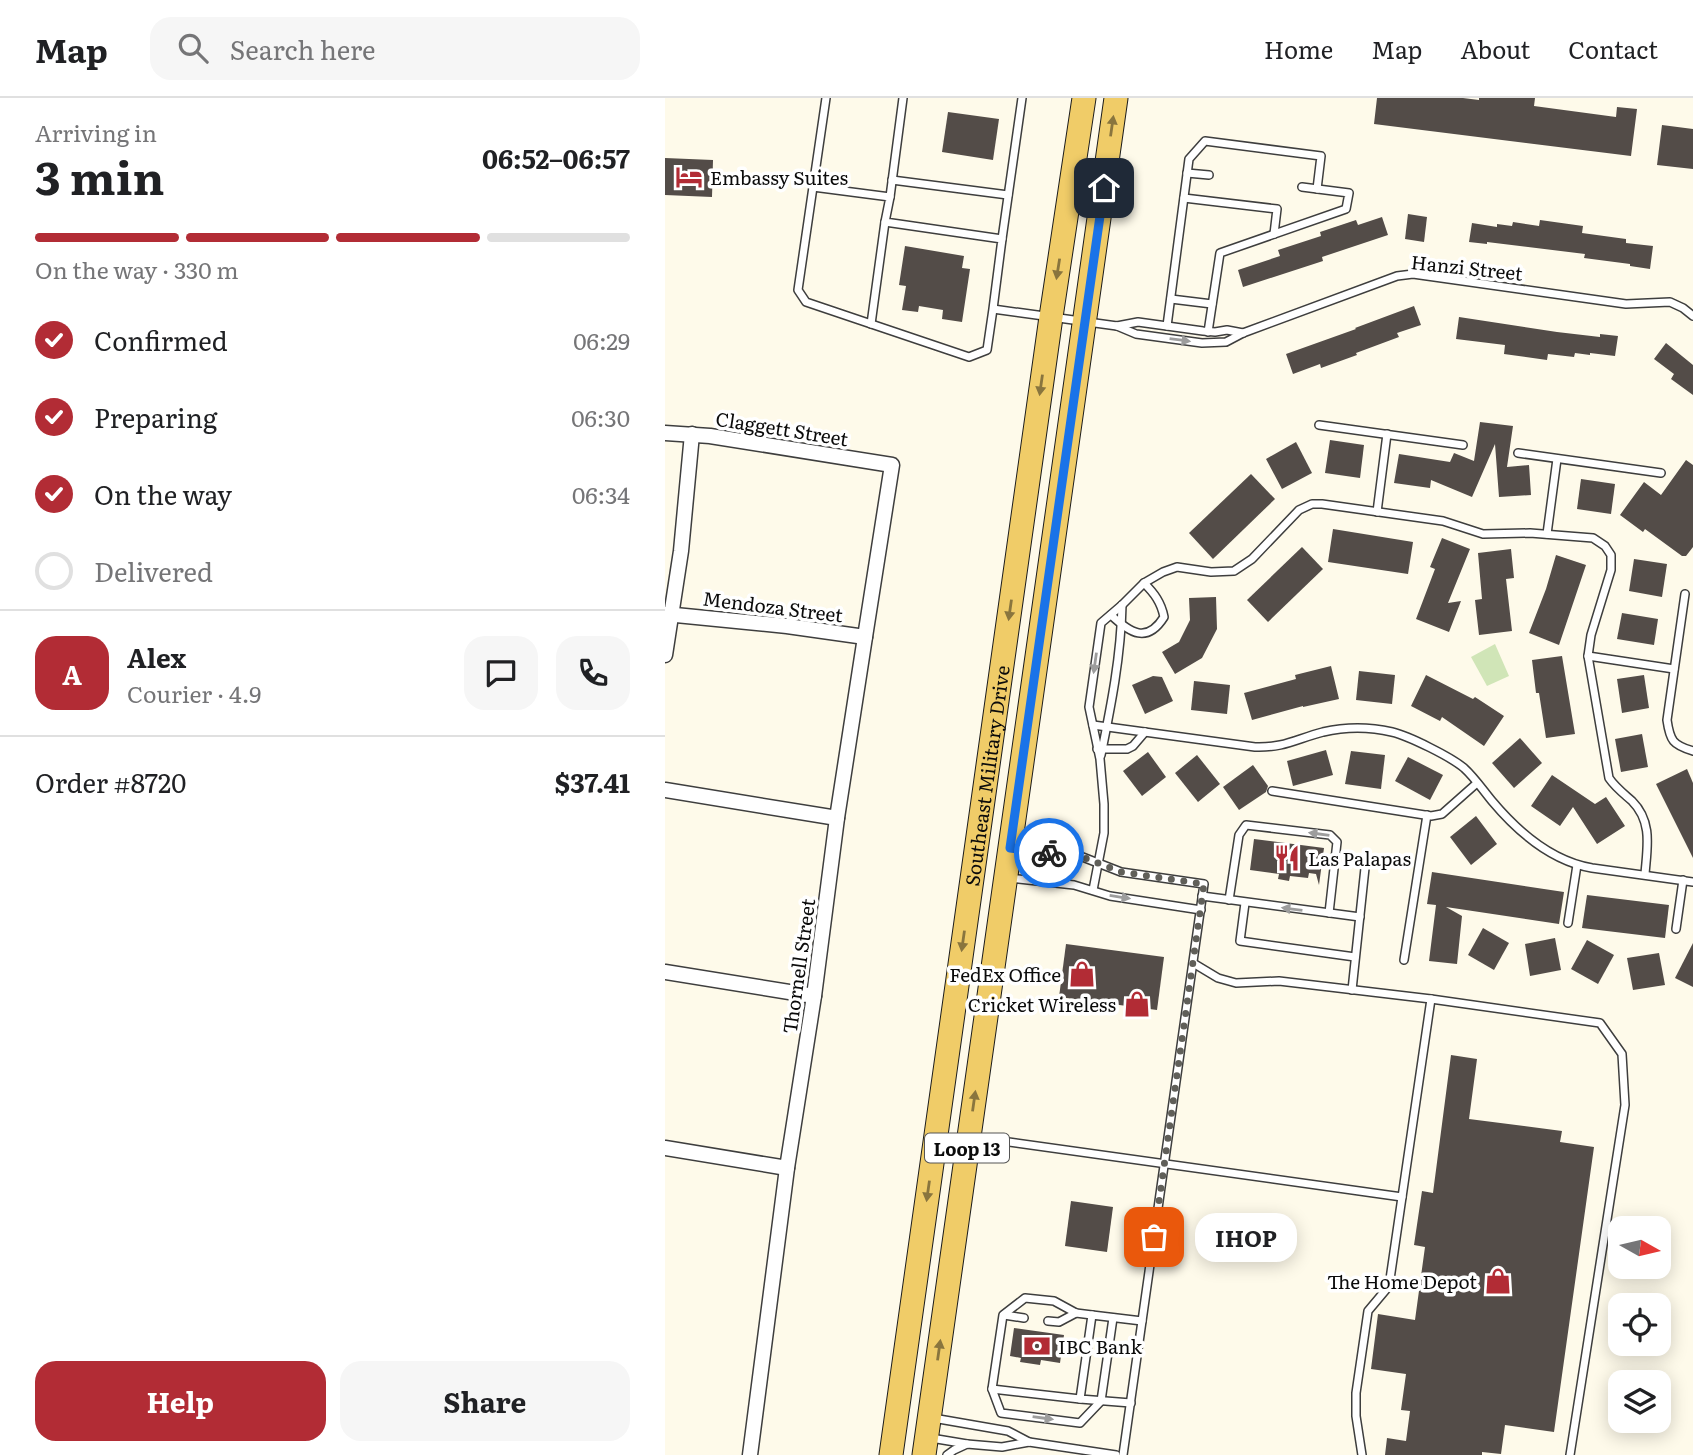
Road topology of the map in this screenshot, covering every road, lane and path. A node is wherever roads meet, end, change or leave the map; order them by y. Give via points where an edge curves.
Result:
1 (825, 98) edge
2 (903, 98) edge
3 (1022, 98) edge
4 (1084, 98) edge
5 (1116, 98) edge
6 (1187, 173) junction
7 (1209, 175) dead end
8 (892, 180) junction
9 (813, 187) junction
10 (1302, 187) dead end
11 (1317, 189) junction
12 (1008, 195) junction
13 (890, 197) junction
14 (1184, 198) junction
15 (885, 222) junction
16 (1273, 234) junction
17 (1002, 239) junction
18 (1171, 299) junction
19 (1212, 304) junction
20 (993, 309) junction
21 (1693, 316) edge
22 (1051, 317) junction
23 (1085, 322) junction
24 (871, 324) junction
25 (1117, 326) junction
26 (1167, 327) junction
27 (1208, 332) junction
28 (1243, 333) junction
29 (1319, 425) dead end
30 (665, 433) edge
31 (692, 434) junction
32 (1387, 435) junction
33 (1463, 445) dead end
34 (1518, 453) dead end
35 (1557, 459) junction
36 (892, 465) joint
37 (1661, 473) dead end
38 (1377, 512) junction
39 (1548, 534) junction
40 (1144, 583) junction
41 (1685, 594) dead end
42 (1122, 605) junction
43 (668, 614) edge
44 (1111, 615) junction
45 (1122, 625) junction
46 (865, 636) junction
47 (665, 655) edge
48 (1588, 656) junction
49 (1674, 668) junction
50 (1093, 725) junction
51 (1107, 726) junction
52 (1145, 732) junction
53 (1100, 749) junction
54 (1693, 751) edge
55 (1477, 783) junction
56 (665, 790) edge
57 (1272, 791) dead end
58 (1427, 815) junction
59 (837, 818) junction
60 (977, 844) junction
61 (1010, 848) junction
62 (1098, 863) junction
63 (1577, 865) junction
64 (1365, 868) dead end
65 (973, 874) junction
66 (1645, 874) junction
67 (1005, 878) junction
68 (1683, 880) junction
69 (1693, 882) edge
70 (1093, 890) junction
71 (1202, 896) junction
72 (1229, 900) junction
73 (1245, 902) junction
74 (1201, 910) junction
75 (1329, 913) junction
76 (1360, 917) junction
77 (1568, 923) dead end
78 (1676, 929) dead end
79 (1355, 957) junction
80 (1404, 960) dead end
81 (1193, 963) junction
82 (665, 972) edge
83 (1352, 990) junction
84 (814, 996) junction
85 (1431, 999) junction
86 (969, 1136) junction
87 (665, 1148) edge
88 (1164, 1164) junction
89 (787, 1168) junction
90 (1402, 1197) junction
91 (1076, 1313) junction
92 (1003, 1315) junction
93 (1092, 1315) junction
94 (1024, 1318) dead end
95 (1113, 1318) junction
96 (1048, 1321) dead end
97 (1142, 1321) junction
98 (992, 1389) junction
99 (1080, 1399) junction
100 (1101, 1401) junction
101 (1131, 1403) junction
102 (894, 1433) edge
103 (927, 1437) edge
104 (1030, 1442) junction
105 (967, 1444) junction
106 (750, 1455) edge
107 (947, 1455) edge
108 (1116, 1455) edge
109 (1123, 1455) edge
110 (1362, 1455) edge
111 (1570, 1455) edge

1 - 9 lane
2 - 8 lane
3 - 12 lane
4 -> 22 main road, Southeast Military Drive / Loop 13
23 -> 5 main road, Southeast Military Drive / Loop 13
6 - 7 lane
6 - 11 lane via 1189,159 1205,141 1321,156
6 - 14 lane
8 - 12 lane
8 - 13 lane
9 - 13 lane
9 - 24 lane via 798,290 806,302
10 - 11 lane
11 - 16 lane via 1349,193 1346,209
12 - 17 lane
13 - 15 lane
14 - 16 lane via 1276,209
14 - 18 lane
15 - 17 lane
15 - 24 lane
16 - 19 lane via 1220,253
17 - 20 lane
18 - 19 lane
18 - 26 lane
19 - 27 lane
20 - 22 lane, Hanzi Street
20 - 24 lane via 987,350 969,357
21 - 28 lane, Hanzi Street via 1671,302 1626,304 1413,274
22 - 23 lane, Hanzi Street
22 -> 60 main road, Southeast Military Drive / Loop 13
23 - 25 lane, Hanzi Street
23 - 61 main road, Southeast Military Drive / Loop 13
25 - 26 lane, Hanzi Street via 1138,322
25 -> 28 lane, Hanzi Street via 1136,334 1202,343 1226,342
26 - 27 lane, Hanzi Street
27 - 28 lane, Hanzi Street
29 - 32 lane
30 - 31 street, Claggett Street
31 - 36 street, Claggett Street
31 - 43 street via 681,551
32 - 33 lane
32 - 38 lane
34 - 35 lane
35 - 37 lane
35 - 39 lane
36 - 46 street, Mendoza Street
38 - 39 lane via 1443,521 1483,534
38 - 40 lane via 1313,504 1299,510 1252,559 1234,571 1177,567
39 - 48 lane via 1593,538 1611,555
40 - 42 lane
40 - 45 lane via 1154,593 1164,617 1149,632 1134,632
41 - 49 lane
42 - 44 lane
42 - 45 lane
43 - 46 street, Mendoza Street
43 - 47 street
44 - 45 lane
44 -> 50 lane via 1101,623 1089,707
45 - 51 lane
46 - 59 street, Thornell Street
48 - 49 lane
48 - 66 lane via 1608,778 1640,811 1648,830
49 - 54 lane via 1669,734 1674,744
50 - 51 lane
50 - 53 lane
51 - 52 lane
51 - 53 lane
52 - 53 lane via 1127,749
52 - 55 lane via 1272,747 1344,728 1379,730 1446,756
53 - 62 lane via 1104,833
55 - 58 lane via 1442,814
55 - 63 lane via 1520,831
56 - 59 street
57 - 58 lane
58 - 80 lane
59 - 84 street, Thornell Street
60 - 61 main road
60 - 65 main road, Southeast Military Drive / Loop 13
61 - 62 lane via 1080,856
61 - 67 main road, Southeast Military Drive / Loop 13
62 - 70 lane
62 - 71 lane via 1121,872 1204,884
63 - 66 lane
63 - 77 lane
64 - 76 lane
65 - 67 main road
65 -> 102 main road, Southeast Military Drive / Loop 13
66 - 68 lane
67 - 70 lane
86 -> 67 main road, Southeast Military Drive / Loop 13
68 - 69 lane
68 - 78 lane
70 -> 74 lane
71 - 72 lane
71 - 74 lane
72 - 73 lane
75 -> 72 lane via 1337,842 1330,835 1246,825 1239,835
75 -> 73 lane
73 - 79 lane via 1240,941
74 - 81 lane
75 - 76 lane
76 - 79 lane
79 - 83 lane
81 - 83 lane via 1235,983 1279,981
81 - 88 lane
82 - 84 street
83 - 85 lane
84 - 89 street, Thornell Street
85 - 90 lane
85 - 111 lane via 1600,1023 1622,1054 1625,1105
86 - 88 lane
103 -> 86 main road, Southeast Military Drive / Loop 13
87 - 89 street
88 - 90 lane
88 - 97 lane
89 - 106 street, Thornell Street
90 - 110 lane via 1389,1286 1368,1311 1356,1394
91 - 92 lane via 1054,1301 1025,1298
91 - 93 lane
91 - 96 lane via 1059,1322
92 - 94 lane
92 - 98 lane
93 - 95 lane
93 - 99 lane
95 - 97 lane
95 - 100 lane
97 - 101 lane
98 - 99 lane
98 -> 100 lane via 1001,1413 1080,1423
99 - 100 lane
100 - 101 lane
101 - 109 lane
102 - 103 main road
103 - 104 lane via 1008,1431
103 - 105 lane
104 - 105 lane via 1002,1447
104 - 108 lane
105 - 107 lane

